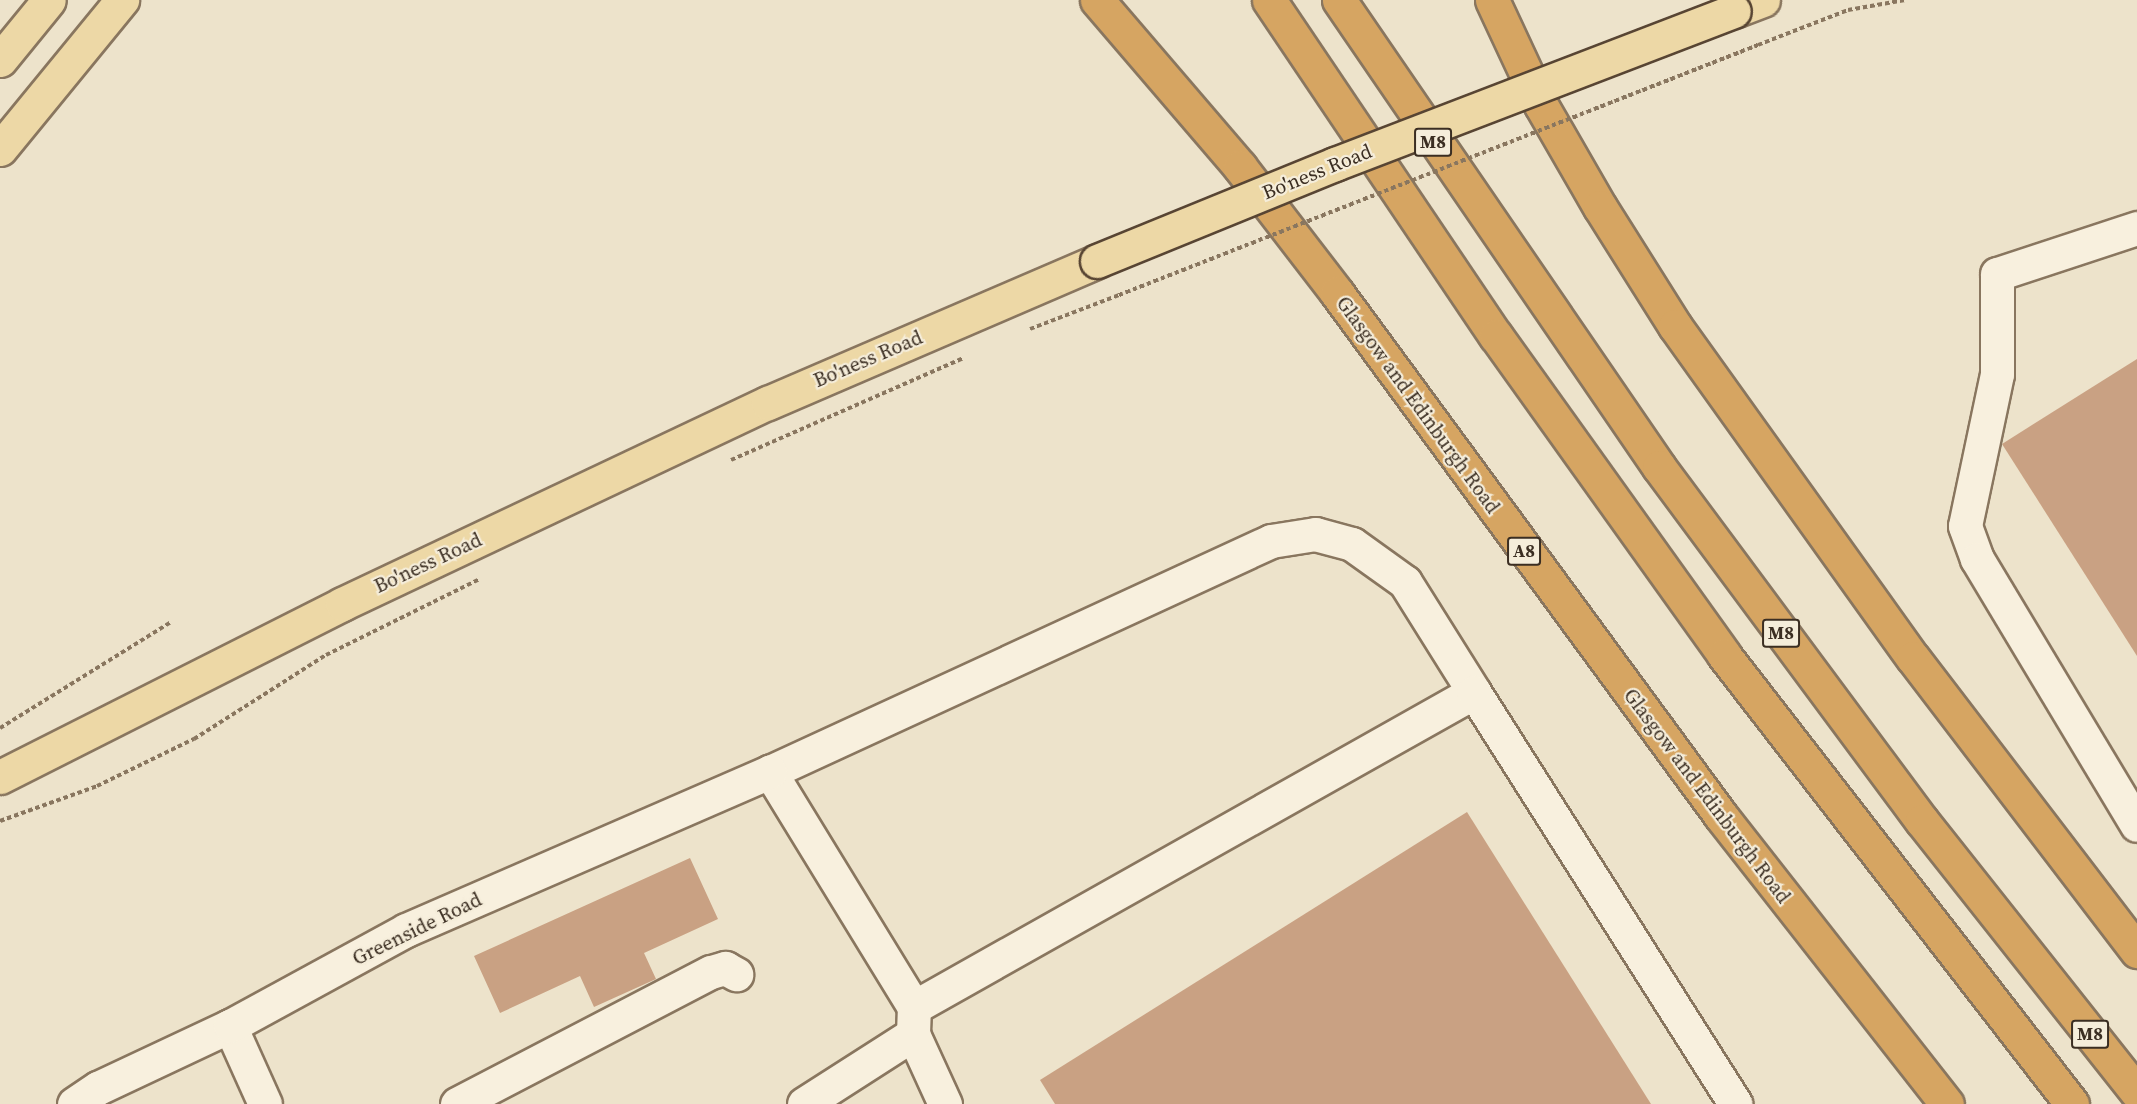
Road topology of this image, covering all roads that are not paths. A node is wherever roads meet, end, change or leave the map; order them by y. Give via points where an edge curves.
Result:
1 (49, 0) edge
2 (122, 0) edge
3 (1097, 0) edge
4 (1269, 0) edge
5 (1339, 0) edge
6 (1492, 0) edge
7 (1749, 5) edge
8 (0, 60) edge
9 (0, 149) edge
10 (2137, 228) edge
11 (1474, 692) junction
12 (770, 772) junction
13 (0, 777) edge
14 (2137, 825) edge
15 (2137, 951) edge
16 (736, 974) dead end
17 (913, 1021) junction
18 (230, 1026) junction
19 (2137, 1092) edge
20 (74, 1104) edge
21 (265, 1104) edge
22 (457, 1104) edge
23 (804, 1104) edge
24 (945, 1104) edge
25 (1735, 1104) edge
26 (1947, 1104) edge
27 (2072, 1104) edge

1 - 8 main road
2 - 9 main road
3 - 26 highway, Glasgow and Edinburgh Road / A8 via 1240,167 1721,816
4 - 27 highway via 1496,336 1724,655
5 - 19 highway, M8 via 1529,282 1680,495 1922,820
6 - 15 highway via 1541,105 1675,326 1913,658
7 - 13 main road, Bo'ness Road, bridge via 1335,164 1097,261 757,408 342,604
10 - 14 street via 1997,274 1997,374 1965,526 1977,559
11 - 12 street, Greenside Road via 1405,582 1352,544 1315,534 1271,541
11 - 17 street
11 - 25 street, Greenside Road
12 - 17 street
12 - 18 street, Greenside Road via 406,930
16 - 22 street via 724,968 711,972
17 - 23 street
17 - 24 street
18 - 20 street, Greenside Road via 98,1088
18 - 21 street

